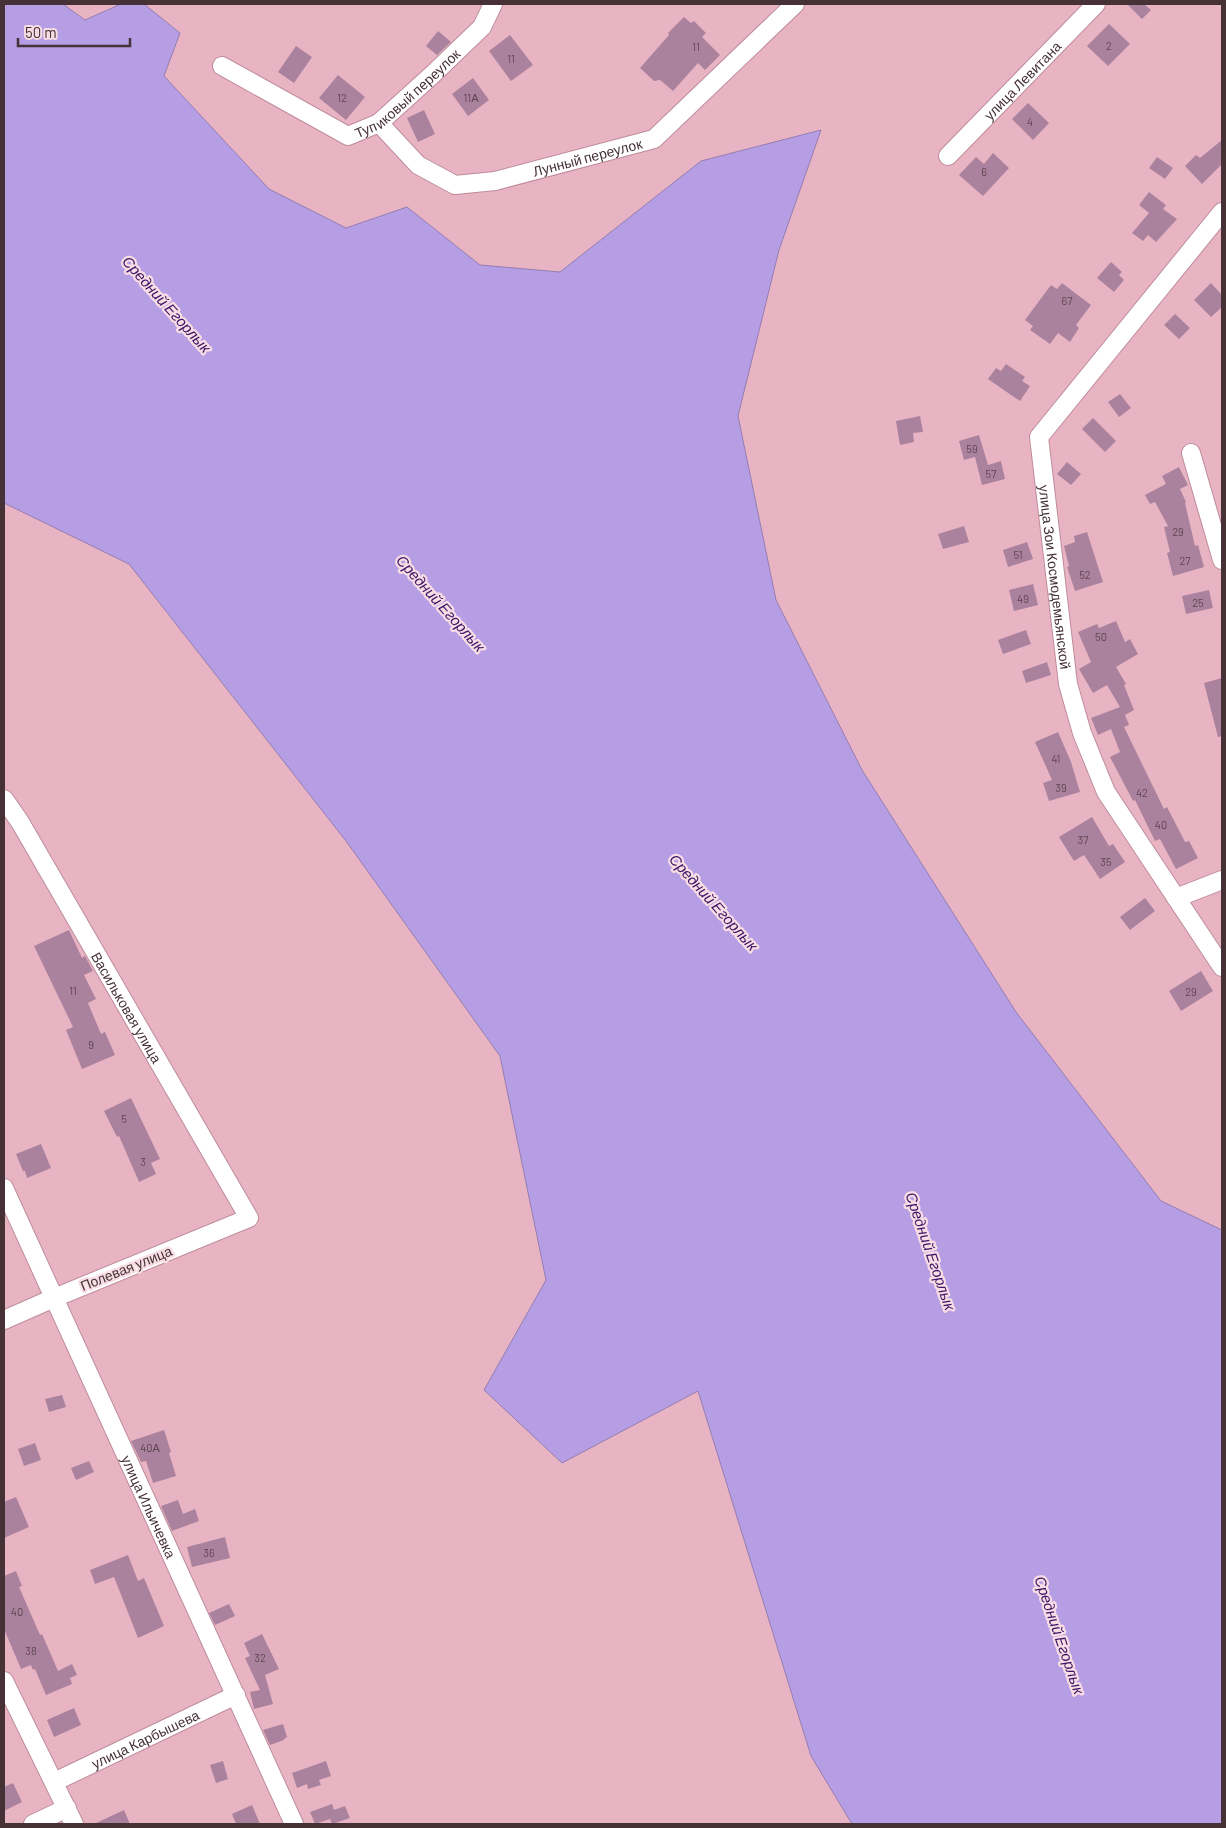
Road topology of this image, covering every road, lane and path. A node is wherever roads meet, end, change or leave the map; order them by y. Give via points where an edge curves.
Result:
1 (493, 4) edge
2 (795, 4) edge
3 (1096, 4) edge
4 (222, 66) dead end
5 (379, 123) junction
6 (948, 156) dead end
7 (1222, 212) edge
8 (1191, 453) dead end
9 (1222, 560) edge
10 (4, 799) edge
11 (1222, 880) edge
12 (1176, 898) junction
13 (1222, 967) edge
14 (4, 1188) edge
15 (249, 1218) joint
16 (54, 1298) junction
17 (4, 1320) edge
18 (4, 1681) edge
19 (236, 1695) junction
20 (54, 1782) junction
21 (67, 1808) junction
22 (33, 1824) edge
23 (74, 1824) edge
24 (294, 1824) edge

1 - 5 street, Тупиковый переулок via 482,27
2 - 5 street, Лунный переулок via 654,139 495,181 455,185 418,165
3 - 6 street, улица Левитана
4 - 5 street, Тупиковый переулок via 348,136
7 - 12 street, улица Зои Космодемьянской via 1039,436 1068,684 1082,733 1106,792
8 - 9 street
10 - 15 street, Васильковая улица
11 - 12 street
12 - 13 street, улица Зои Космодемьянской
14 - 16 street, улица Ильичевка
15 - 16 street, Полевая улица
16 - 17 street, Полевая улица
16 - 19 street, улица Ильичевка
18 - 20 street
19 - 20 street, улица Карбышева
19 - 24 street, улица Ильичевка
20 - 21 street
21 - 22 street
21 - 23 street

